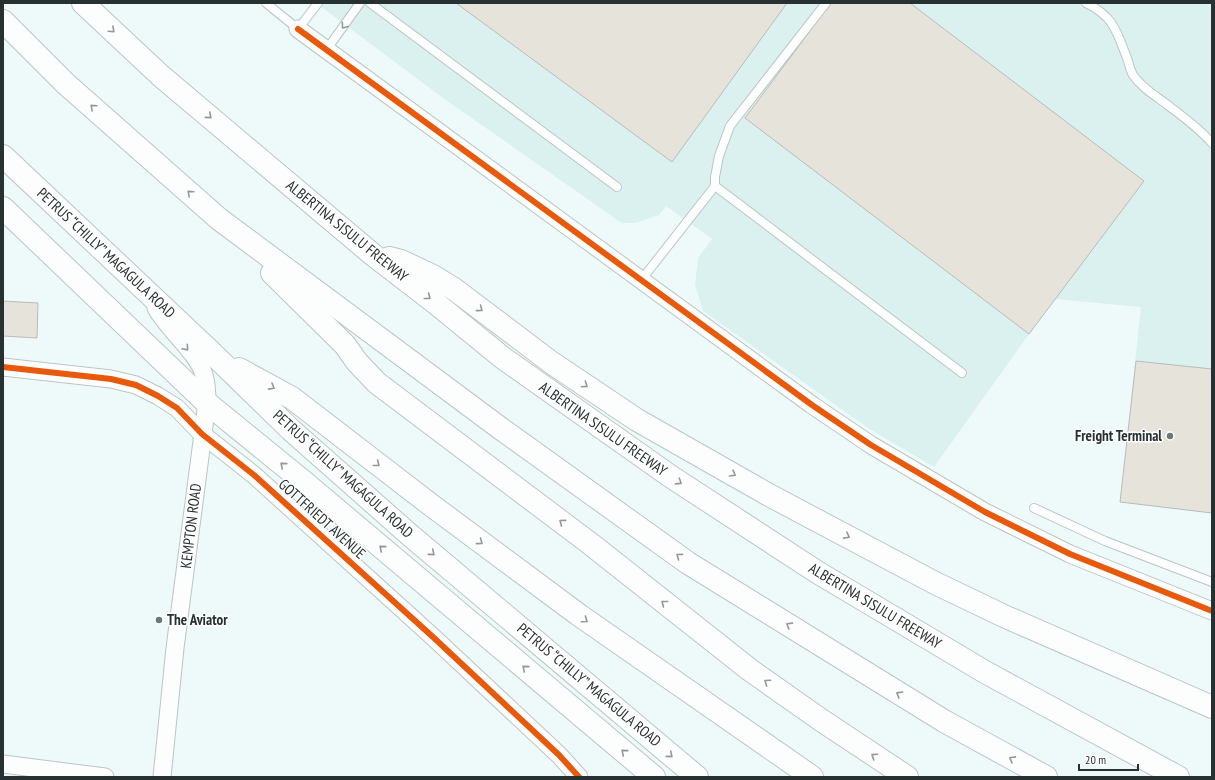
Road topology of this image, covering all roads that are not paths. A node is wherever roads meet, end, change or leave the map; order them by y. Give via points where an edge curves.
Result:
1 (83, 3) edge
2 (266, 3) edge
3 (318, 3) edge
4 (360, 3) edge
5 (370, 3) edge
6 (826, 3) edge
7 (1086, 3) edge
8 (3, 21) edge
9 (298, 29) junction
10 (327, 49) junction
11 (1212, 143) edge
12 (3, 156) edge
13 (716, 186) junction
14 (617, 187) dead end
15 (3, 208) edge
16 (219, 219) junction
17 (372, 254) junction
18 (642, 279) junction
19 (148, 293) junction
20 (213, 354) junction
21 (3, 367) edge
22 (962, 373) dead end
23 (207, 403) junction
24 (202, 434) junction
25 (1034, 508) dead end
26 (1212, 582) edge
27 (1212, 611) edge
28 (1212, 707) edge
29 (3, 764) edge
30 (105, 777) edge
31 (162, 777) edge
32 (579, 777) edge
33 (654, 777) edge
34 (697, 777) edge
35 (812, 777) edge
36 (907, 777) edge
37 (1046, 777) edge
38 (1178, 777) edge

1 -> 17 main road, ALBERTINA SISULU FREEWAY via 161,76
2 - 9 lane
3 - 9 lane
4 -> 10 lane
5 - 14 lane
6 - 13 lane via 730,126 719,156
7 - 11 lane via 1108,17 1133,74 1143,87 1196,126
16 -> 8 main road via 66,84
9 - 10 street
10 - 18 street
12 - 19 main road, PETRUS “CHILLY” MAGAGULA ROAD
13 - 18 lane
13 - 22 lane
15 - 23 main road, PETRUS “CHILLY” MAGAGULA ROAD
36 -> 16 main road via 750,670 592,545 377,383 345,345
37 -> 16 main road via 944,721 688,563 500,428
17 -> 28 main road via 401,261 431,275 454,289 552,363 637,420 769,495 942,587
17 -> 38 main road, ALBERTINA SISULU FREEWAY via 503,358 670,476 817,572 984,672
18 - 27 street via 812,405 922,476 985,512 1070,554
19 - 20 main road, PETRUS “CHILLY” MAGAGULA ROAD
19 -> 23 street, KEMPTON ROAD via 162,318 196,359 204,373
20 -> 34 main road, PETRUS “CHILLY” MAGAGULA ROAD via 291,430 411,536
20 -> 35 main road via 292,398 579,615
21 - 24 street, GOTTFRIEDT AVENUE via 110,379 136,385 177,408
23 - 24 street, KEMPTON ROAD
33 -> 23 main road, PETRUS “CHILLY” MAGAGULA ROAD
24 - 31 street, KEMPTON ROAD
24 - 32 street, GOTTFRIEDT AVENUE via 254,475 433,637 559,755
25 - 26 lane via 1105,542
29 - 30 street

